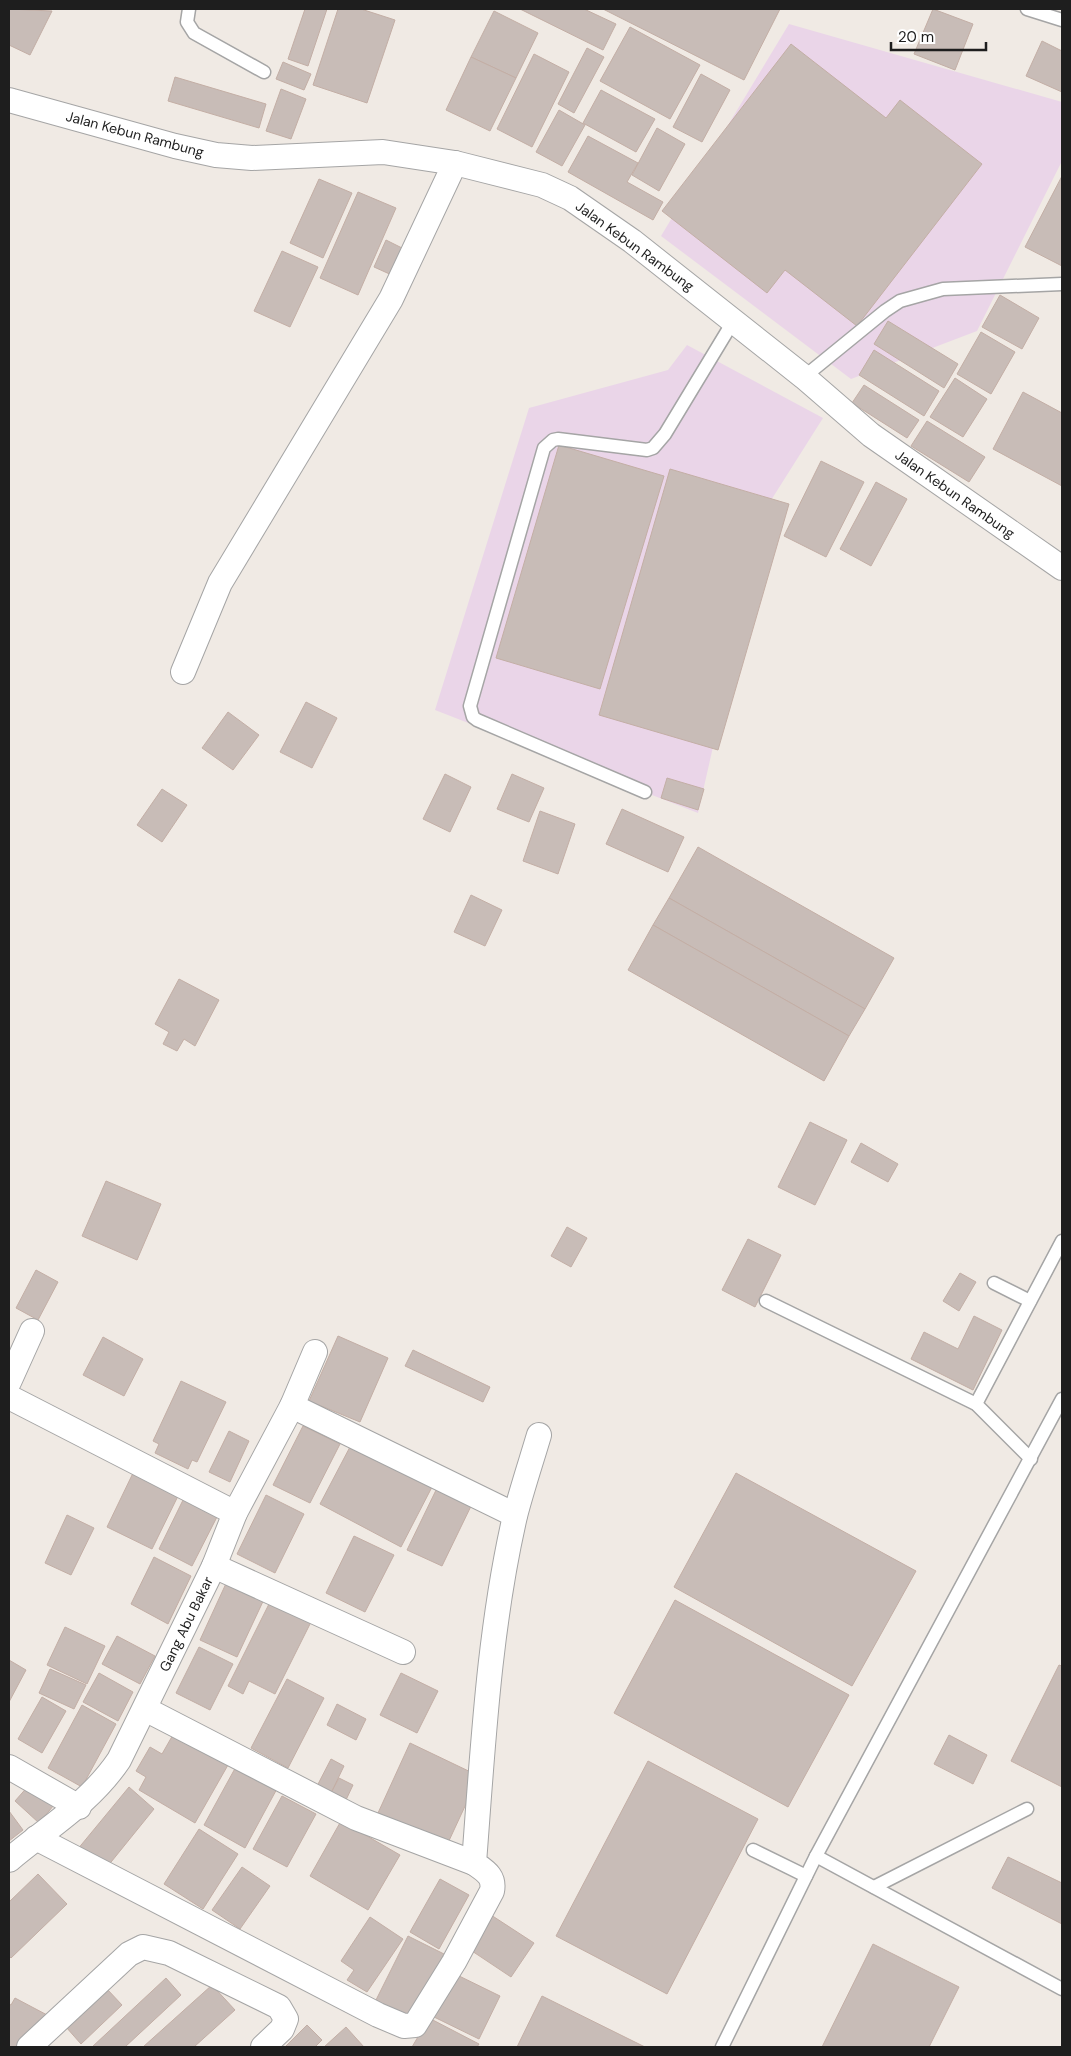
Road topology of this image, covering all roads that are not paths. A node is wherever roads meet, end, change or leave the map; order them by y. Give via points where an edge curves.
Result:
1 (189, 9) edge
2 (1027, 9) edge
3 (1062, 20) edge
4 (264, 72) dead end
5 (9, 100) edge
6 (456, 163) junction
7 (1062, 284) edge
8 (734, 320) junction
9 (804, 377) junction
10 (1062, 568) edge
11 (183, 672) dead end
12 (645, 792) dead end
13 (1062, 1241) edge
14 (994, 1283) dead end
15 (1030, 1300) junction
16 (766, 1301) dead end
17 (32, 1331) dead end
18 (315, 1352) dead end
19 (9, 1382) edge
20 (9, 1397) edge
21 (1062, 1399) edge
22 (976, 1404) junction
23 (292, 1406) junction
24 (539, 1435) dead end
25 (1031, 1459) junction
26 (234, 1513) junction
27 (516, 1515) junction
28 (214, 1566) junction
29 (402, 1652) dead end
30 (145, 1708) junction
31 (9, 1767) edge
32 (79, 1806) junction
33 (1027, 1809) dead end
34 (36, 1838) junction
35 (753, 1850) dead end
36 (816, 1856) junction
37 (9, 1860) edge
38 (474, 1863) junction
39 (806, 1876) junction
40 (874, 1887) junction
41 (1062, 1988) edge
42 (29, 2047) edge
43 (263, 2047) edge
44 (722, 2047) edge

1 - 4 lane via 187,22 194,33
2 - 3 lane
5 - 6 street, Jalan Kebun Rambung via 216,155 252,158 383,152
6 - 8 street, Jalan Kebun Rambung via 542,185 570,198 632,241
6 - 11 street via 392,299 220,584
7 - 9 lane via 943,289 900,301
8 - 9 street, Jalan Kebun Rambung
8 - 12 lane via 665,434 653,448 647,450 558,439 544,448 470,706 477,720
9 - 10 street, Jalan Kebun Rambung via 871,436
13 - 15 lane
14 - 15 lane
15 - 22 lane
16 - 22 lane
17 - 19 street
18 - 23 street, Gang Abu Bakar
20 - 26 street
21 - 25 lane
22 - 25 lane
23 - 26 street, Gang Abu Bakar
23 - 27 street
24 - 27 street
25 - 36 lane
26 - 28 street, Gang Abu Bakar
27 - 38 street via 497,1613 487,1691
28 - 29 street
28 - 30 street, Gang Abu Bakar
30 - 32 street, Gang Abu Bakar via 111,1771
30 - 38 street via 356,1818
31 - 32 street
32 - 34 street, Gang Abu Bakar
33 - 40 lane
34 - 37 street, Gang Abu Bakar
34 - 38 street via 404,2026 415,2025 424,2012 492,1891 494,1882
35 - 39 lane
36 - 39 lane
36 - 40 lane
39 - 44 lane
40 - 41 lane
42 - 43 street via 129,1954 144,1947 169,1953 280,2007 286,2020 282,2029

